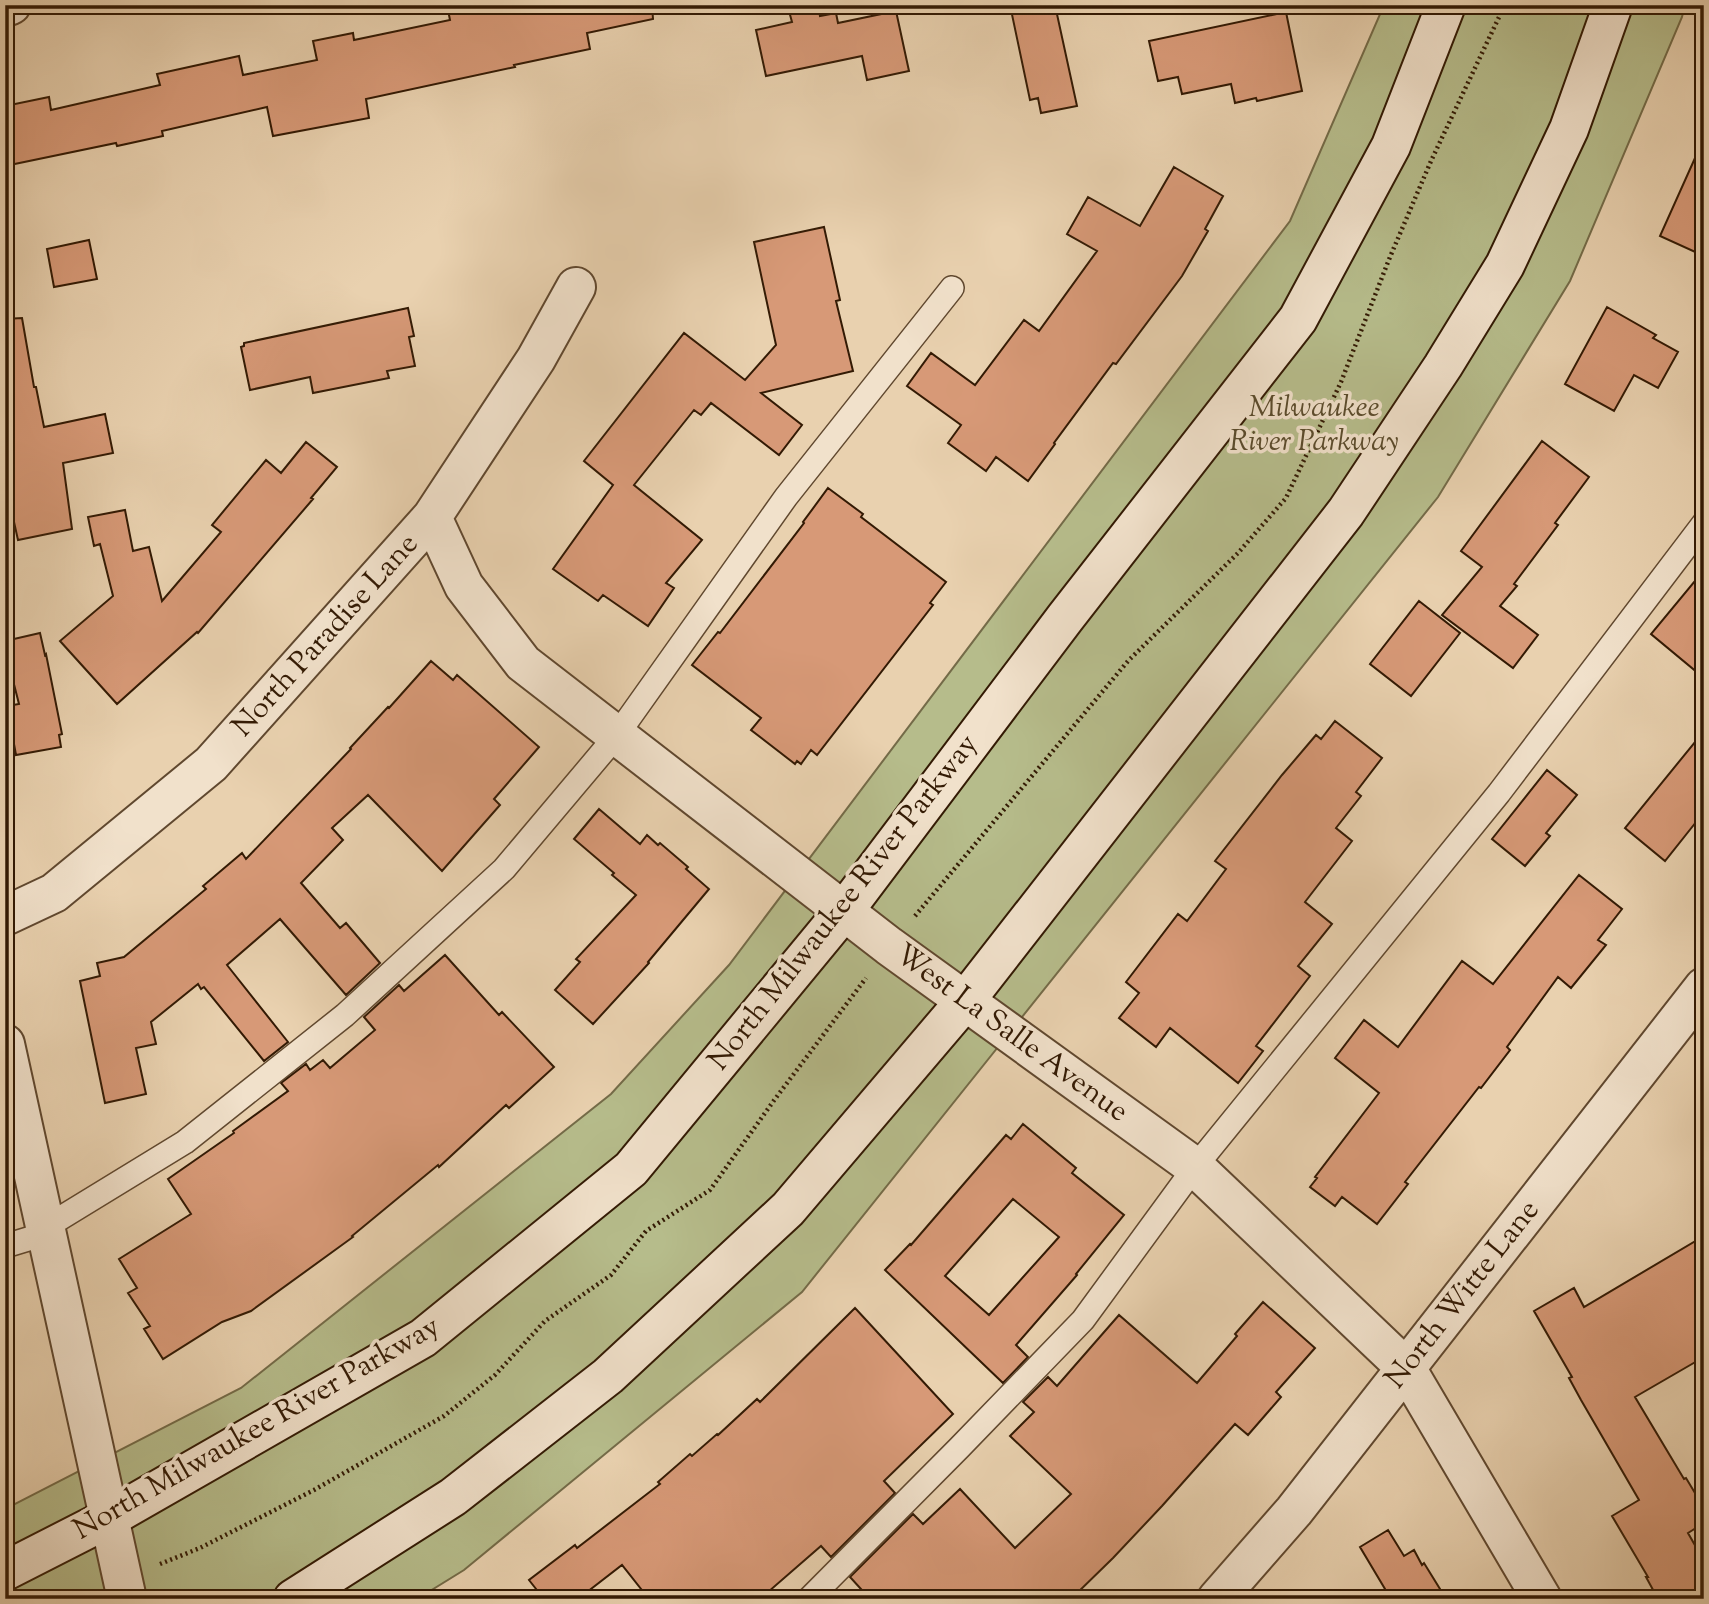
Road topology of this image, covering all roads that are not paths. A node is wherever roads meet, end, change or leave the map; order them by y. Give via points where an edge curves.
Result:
1 (11, 5) edge
2 (1446, 5) edge
3 (1612, 5) edge
4 (5, 7) edge
5 (576, 288) dead end
6 (952, 288) dead end
7 (432, 517) junction
8 (1704, 523) edge
9 (617, 735) junction
10 (844, 911) junction
11 (5, 916) edge
12 (1704, 987) edge
13 (965, 1002) junction
14 (5, 1044) edge
15 (1195, 1167) junction
16 (47, 1230) junction
17 (5, 1246) edge
18 (1406, 1368) junction
19 (109, 1518) junction
20 (5, 1571) edge
21 (127, 1599) edge
22 (293, 1599) edge
23 (809, 1599) edge
24 (1217, 1599) edge
25 (1542, 1599) edge

1 - 4 street
2 - 10 street, North Milwaukee River Parkway via 1391,146 1298,319
3 - 13 street via 1569,129 1505,264 1443,366 1346,512
5 - 7 street, North Paradise Lane via 536,359
6 - 9 lane via 786,497
7 - 9 street, West La Salle Avenue via 464,586 523,663
7 - 11 street, North Paradise Lane via 211,764 54,893
8 - 15 lane via 1500,793
9 - 10 street, West La Salle Avenue
9 - 16 lane via 504,869 345,1015 185,1142
10 - 13 street, West La Salle Avenue
10 - 19 street, North Milwaukee River Parkway via 631,1169 423,1338
12 - 18 street, North Witte Lane
13 - 15 street, West La Salle Avenue
13 - 22 street via 788,1209 608,1376 453,1497
14 - 16 street
15 - 18 street, West La Salle Avenue
15 - 23 lane via 1083,1320
16 - 17 lane
16 - 19 street
18 - 24 street, North Witte Lane via 1294,1511
18 - 25 street, West La Salle Avenue
19 - 20 street, North Milwaukee River Parkway
19 - 21 street

